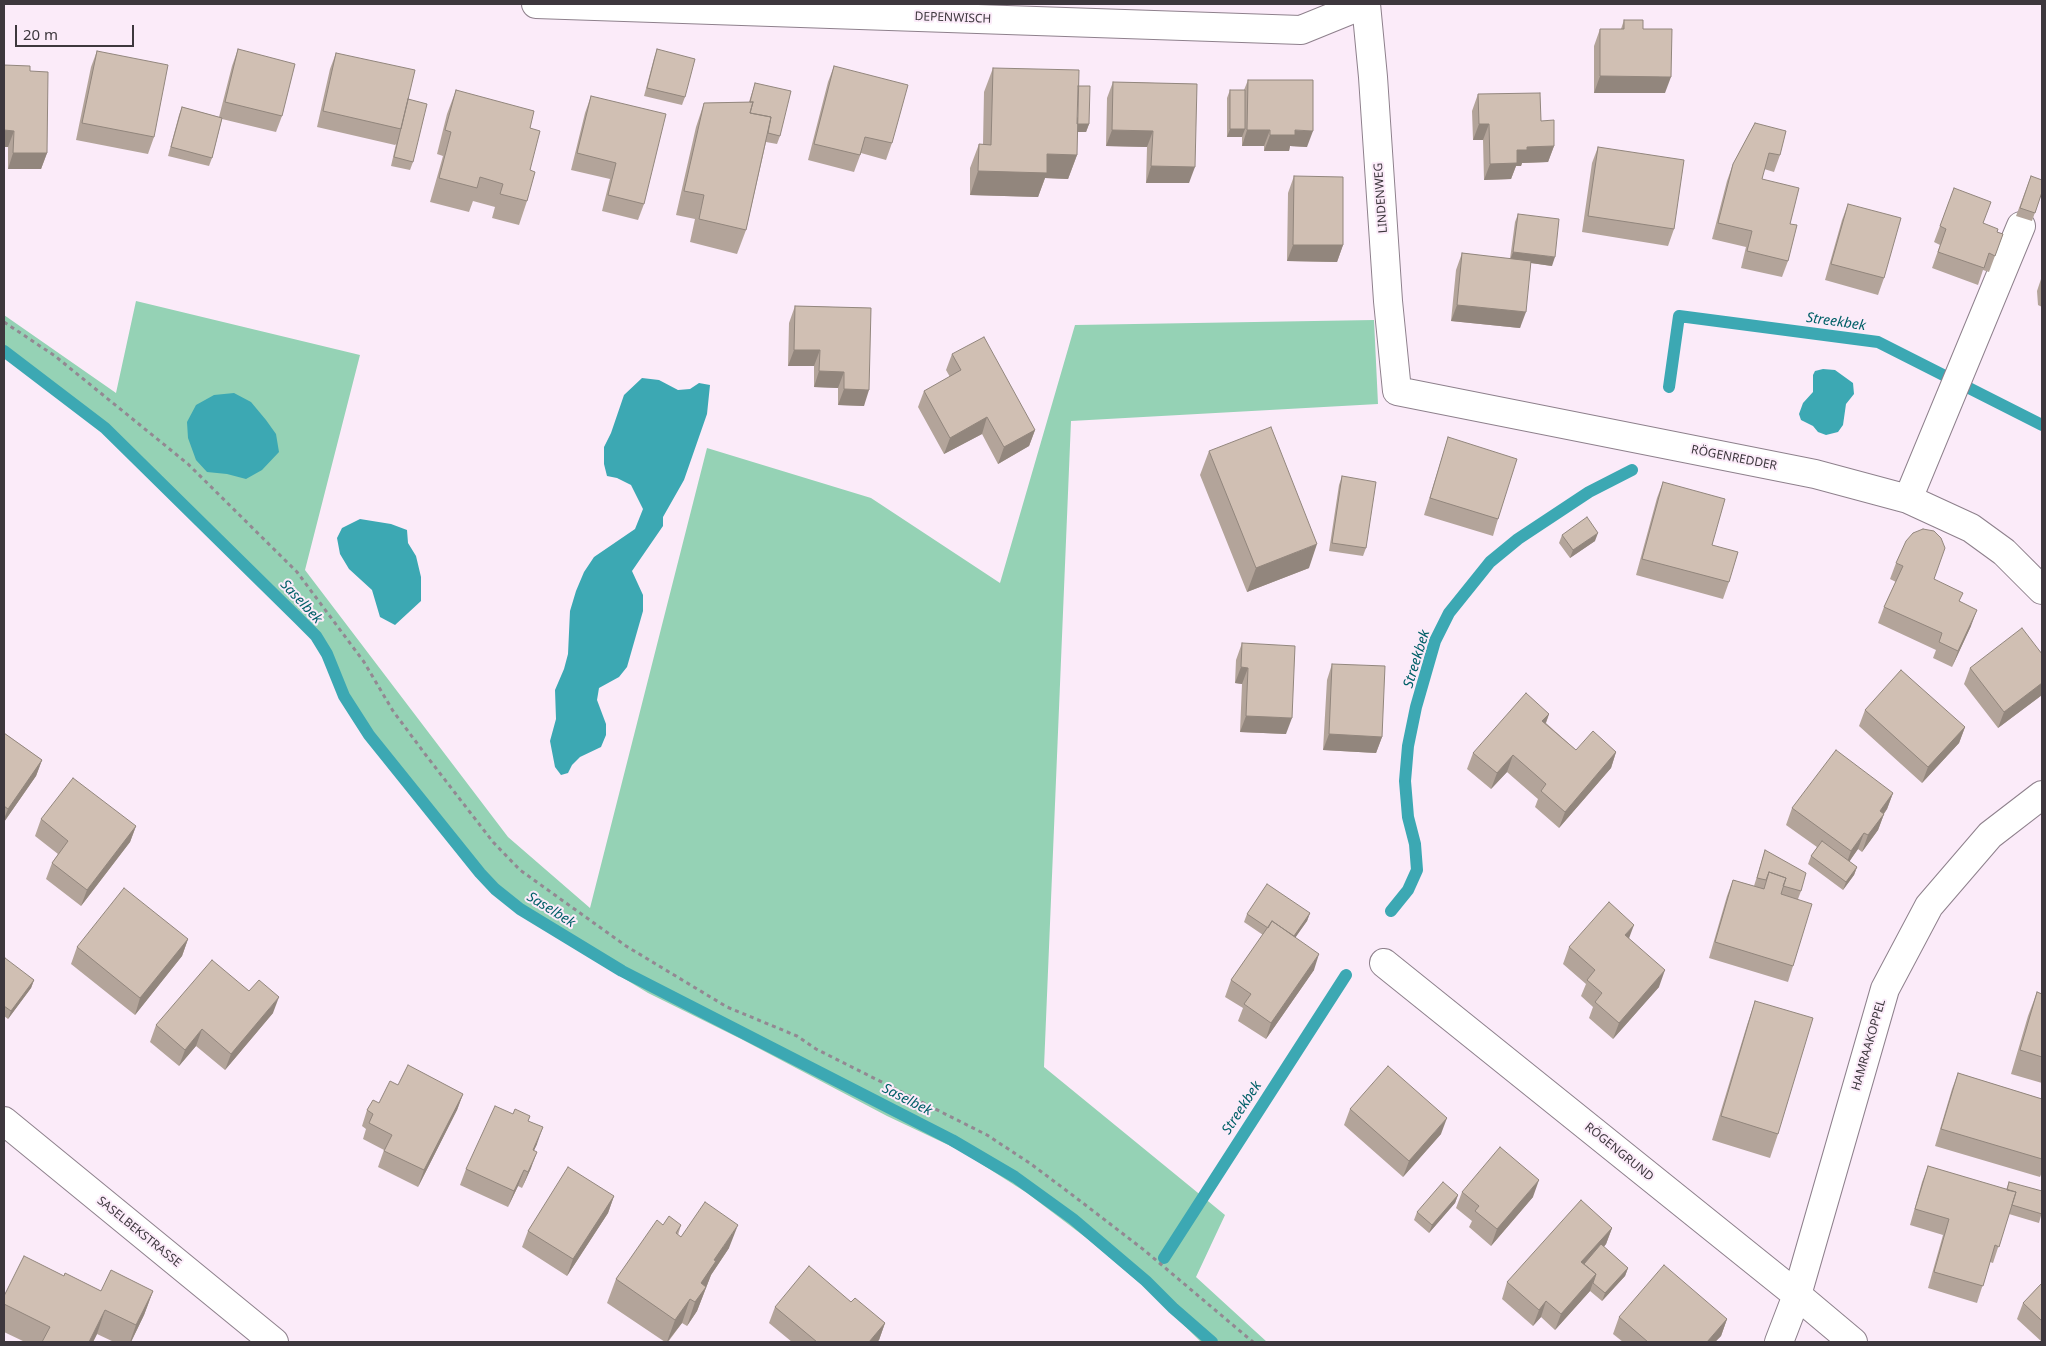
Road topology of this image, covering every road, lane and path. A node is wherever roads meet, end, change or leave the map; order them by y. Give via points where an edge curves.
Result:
1 (536, 4) edge
2 (1366, 4) edge
3 (2021, 226) dead end
4 (4, 322) edge
5 (1397, 391) joint
6 (1908, 499) junction
7 (2042, 590) edge
8 (2042, 795) edge
9 (1384, 963) dead end
10 (4, 1121) edge
11 (1797, 1295) junction
12 (274, 1342) edge
13 (1253, 1342) edge
14 (1780, 1342) edge
15 (1853, 1342) edge

1 - 2 street, DEPENWISCH via 1300,30
2 - 5 street, LINDENWEG
3 - 6 street
4 - 13 path via 55,356 188,464 297,572 364,662 393,711 493,842 520,870 626,946 727,1007 797,1036 816,1049 987,1135 1032,1164 1144,1250
5 - 6 street, RÖGENREDDER via 1816,474
6 - 7 street, RÖGENREDDER via 1971,528 2004,552
8 - 11 street, HAMRAAKOPPEL via 1990,835 1929,906 1886,989
9 - 11 street, RÖGENGRUND
10 - 12 street, SASELBEKSTRASSE
11 - 14 street, HAMRAAKOPPEL
11 - 15 street, RÖGENGRUND

